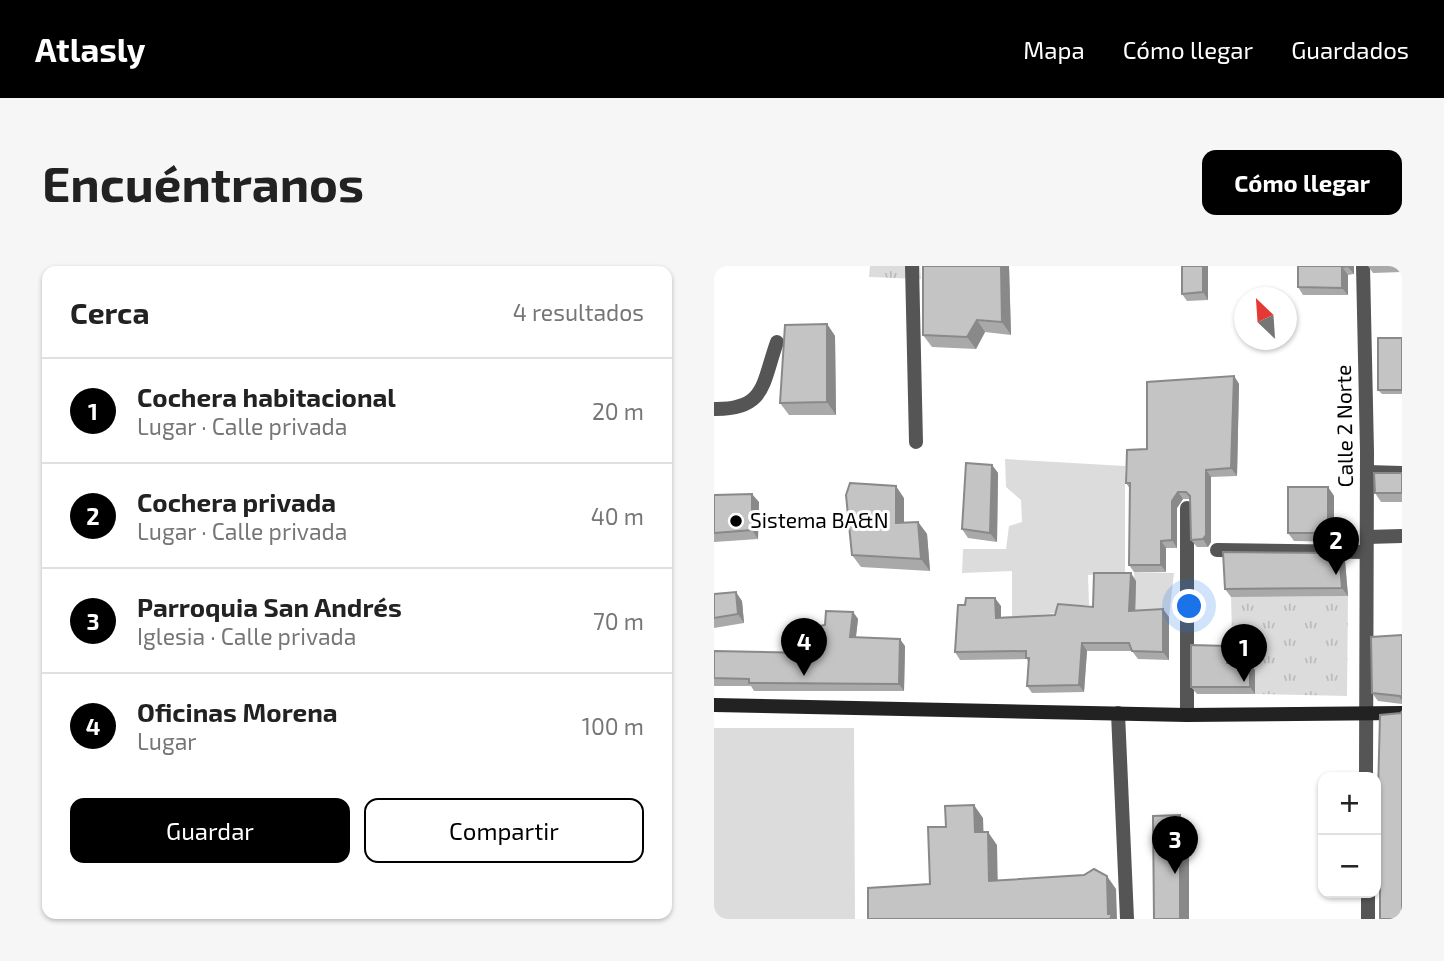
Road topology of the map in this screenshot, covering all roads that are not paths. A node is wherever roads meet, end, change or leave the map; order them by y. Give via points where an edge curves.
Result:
1 (912, 266) edge
2 (1363, 266) edge
3 (777, 342) dead end
4 (714, 409) edge
5 (916, 442) dead end
6 (1367, 472) junction
7 (1402, 473) edge
8 (1187, 508) edge
9 (1402, 536) edge
10 (1367, 544) junction
11 (1217, 550) dead end
12 (714, 705) edge
13 (1365, 712) junction
14 (1118, 713) junction
15 (1402, 713) edge
16 (1187, 715) junction
17 (1366, 772) edge
18 (1368, 898) edge
19 (1127, 919) edge
20 (1368, 919) edge

1 - 5 street
2 - 6 street, Calle 2 Norte
3 - 4 street via 757,397 745,407
6 - 7 street
6 - 10 street, Calle 2 Norte
8 - 16 street
9 - 10 street
10 - 11 street
10 - 13 street, Calle 2 Norte
12 - 14 main road
13 - 15 main road
13 - 16 main road
13 - 17 street, Calle 2 Norte
14 - 16 main road
14 - 19 street
18 - 20 street

